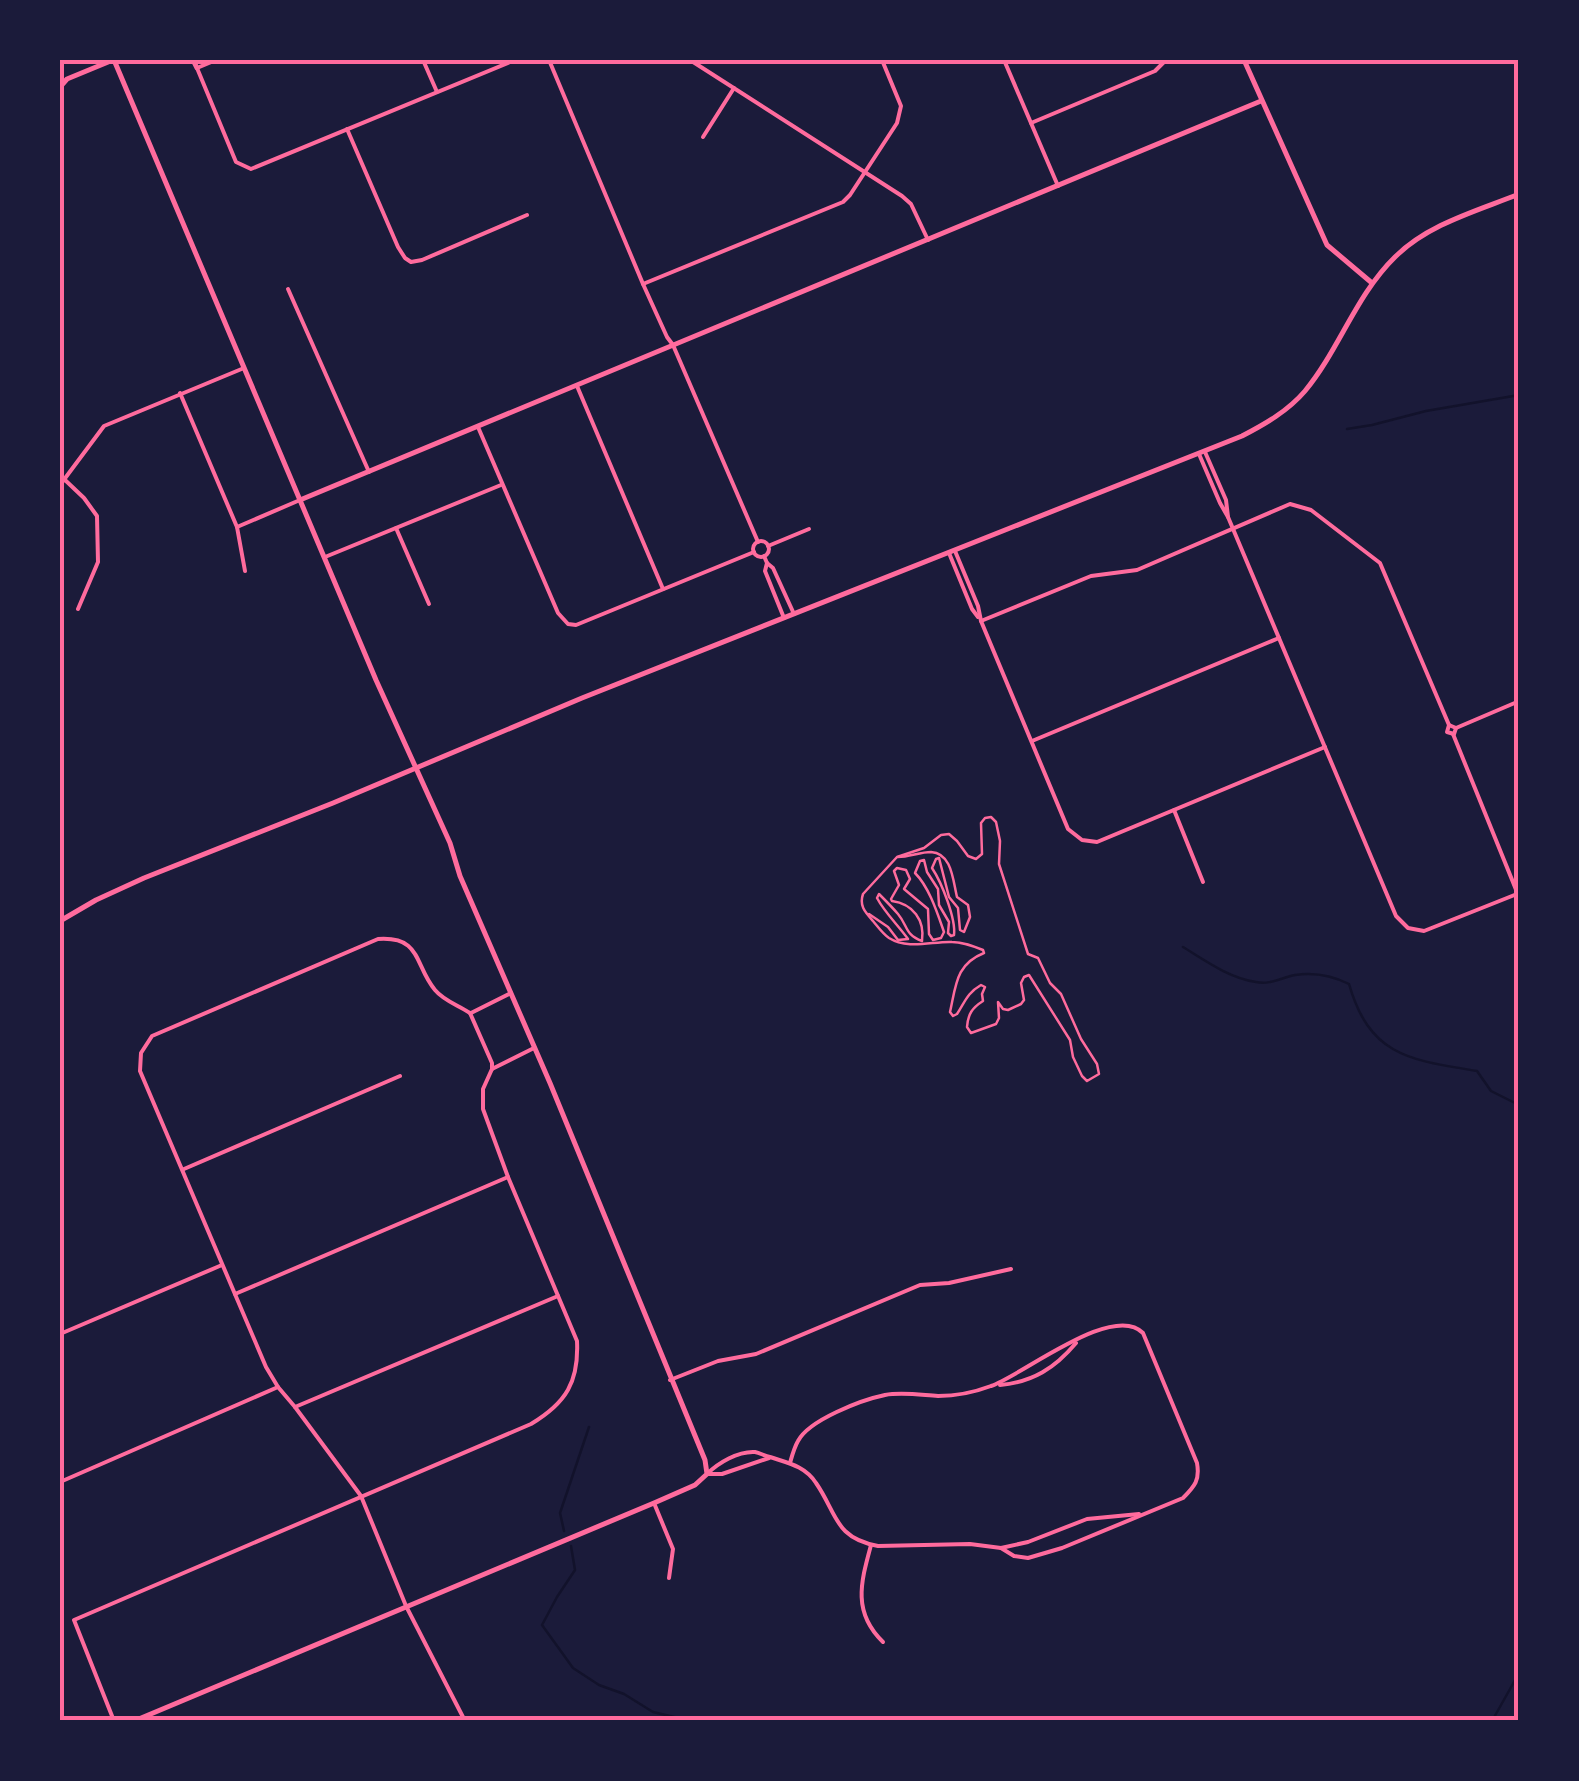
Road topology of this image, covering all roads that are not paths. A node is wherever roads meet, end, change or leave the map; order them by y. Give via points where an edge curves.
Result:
1 (114, 60) edge
2 (193, 60) edge
3 (216, 60) edge
4 (423, 60) edge
5 (515, 60) edge
6 (549, 60) edge
7 (690, 60) edge
8 (882, 60) edge
9 (1004, 60) edge
10 (1166, 60) edge
11 (1244, 60) edge
12 (197, 68) junction
13 (63, 79) edge
14 (60, 86) edge
15 (734, 88) junction
16 (437, 92) junction
17 (1262, 101) junction
18 (1031, 123) junction
19 (347, 129) junction
20 (703, 138) dead end
21 (865, 173) junction
22 (1058, 186) junction
23 (1519, 194) edge
24 (527, 215) dead end
25 (928, 240) junction
26 (1372, 282) junction
27 (643, 284) junction
28 (288, 290) dead end
29 (674, 345) junction
30 (244, 368) junction
31 (577, 386) junction
32 (180, 393) junction
33 (478, 427) junction
34 (1202, 453) junction
35 (369, 472) junction
36 (65, 480) junction
37 (501, 484) junction
38 (60, 485) edge
39 (300, 500) junction
40 (237, 527) junction
41 (396, 528) junction
42 (1234, 528) junction
43 (809, 529) dead end
44 (758, 542) junction
45 (768, 546) junction
46 (754, 552) junction
47 (952, 552) junction
48 (764, 556) junction
49 (324, 558) junction
50 (767, 564) junction
51 (245, 571) dead end
52 (663, 589) junction
53 (429, 604) dead end
54 (78, 608) dead end
55 (794, 614) junction
56 (784, 618) junction
57 (981, 621) junction
58 (1279, 638) junction
59 (1516, 702) dead end
60 (1452, 726) junction
61 (1032, 741) junction
62 (1324, 747) junction
63 (415, 768) junction
64 (1174, 810) junction
65 (1203, 882) dead end
66 (1518, 895) edge
67 (60, 921) edge
68 (511, 992) junction
69 (470, 1013) junction
70 (534, 1048) junction
71 (492, 1069) junction
72 (400, 1076) dead end
73 (182, 1170) junction
74 (508, 1176) junction
75 (222, 1265) junction
76 (1011, 1269) dead end
77 (235, 1294) junction
78 (560, 1296) junction
79 (60, 1334) edge
80 (1080, 1340) junction
81 (670, 1380) junction
82 (995, 1385) junction
83 (278, 1387) junction
84 (295, 1407) junction
85 (771, 1458) junction
86 (790, 1463) junction
87 (707, 1474) junction
88 (60, 1482) edge
89 (361, 1496) junction
90 (654, 1502) junction
91 (1146, 1513) junction
92 (871, 1545) junction
93 (1002, 1548) junction
94 (668, 1578) dead end
95 (406, 1606) junction
96 (883, 1642) dead end
97 (114, 1721) edge
98 (134, 1721) edge
99 (465, 1721) edge

1 - 13 street
1 - 30 street
2 - 12 street
3 - 12 street
4 - 16 street
5 - 16 street
6 - 27 street
7 - 15 street
8 - 21 street via 902,112
9 - 18 street
10 - 18 street via 1149,74
11 - 17 street
12 - 19 street via 236,162 251,169
13 - 14 street
15 - 20 street
15 - 21 street
16 - 19 street
17 - 22 street
17 - 26 street via 1327,245
18 - 22 street
19 - 24 street via 410,262
21 - 25 street via 911,204
21 - 27 street via 843,202
22 - 25 street
23 - 26 street via 1414,241
25 - 29 street
26 - 34 street via 1302,394 1262,426
27 - 29 street
28 - 35 street
29 - 31 street
29 - 44 street
30 - 32 street
30 - 39 street
31 - 33 street
31 - 52 street
32 - 36 street via 104,426
32 - 40 street
33 - 35 street
33 - 37 street
34 - 42 street
34 - 47 street
35 - 39 street
36 - 38 street
36 - 54 street via 97,516 98,562
37 - 41 street
37 - 52 street via 568,624
39 - 40 street
39 - 49 street
40 - 51 street
41 - 49 street
41 - 53 street
42 - 57 street via 1136,570 1091,576
42 - 58 street
42 - 60 street via 1290,504 1311,510 1380,563
43 - 45 street
44 - 45 street
44 - 46 street
45 - 48 street
46 - 48 street
46 - 52 street
47 - 55 street
47 - 57 street
48 - 50 street
49 - 63 street
50 - 55 street
50 - 56 street
55 - 56 street
56 - 63 street
57 - 61 street
58 - 61 street
58 - 62 street
59 - 60 street
60 - 66 street via 1446,730
61 - 64 street via 1068,828 1082,840 1096,842
62 - 64 street
62 - 66 street via 1396,916 1408,928 1424,931
63 - 67 street via 144,878
63 - 68 street
64 - 65 street
68 - 69 street
68 - 70 street
69 - 71 street
69 - 73 street via 433,988 412,948 391,938 152,1036 141,1053 140,1072
70 - 71 street
70 - 81 street
71 - 74 street via 483,1109
72 - 73 street
73 - 75 street
74 - 77 street
74 - 78 street
75 - 77 street
75 - 79 street
76 - 81 street via 920,1284 756,1354
77 - 83 street
78 - 84 street
78 - 89 street via 577,1341 577,1368 552,1411
80 - 82 street
80 - 82 street via 1037,1377
80 - 91 street via 1124,1324 1143,1333 1197,1463 1195,1487
81 - 87 street
82 - 86 street via 944,1396 886,1395 850,1408 799,1438
83 - 84 street
83 - 88 street
84 - 89 street
85 - 86 street
85 - 87 street
85 - 87 street via 739,1455
86 - 92 street via 816,1482 846,1534
87 - 90 street
89 - 95 street
89 - 97 street via 74,1620
90 - 94 street via 673,1549
90 - 95 street
91 - 93 street via 1087,1520
91 - 93 street via 1028,1558
92 - 93 street
92 - 96 street via 862,1579 863,1615
95 - 98 street
95 - 99 street

